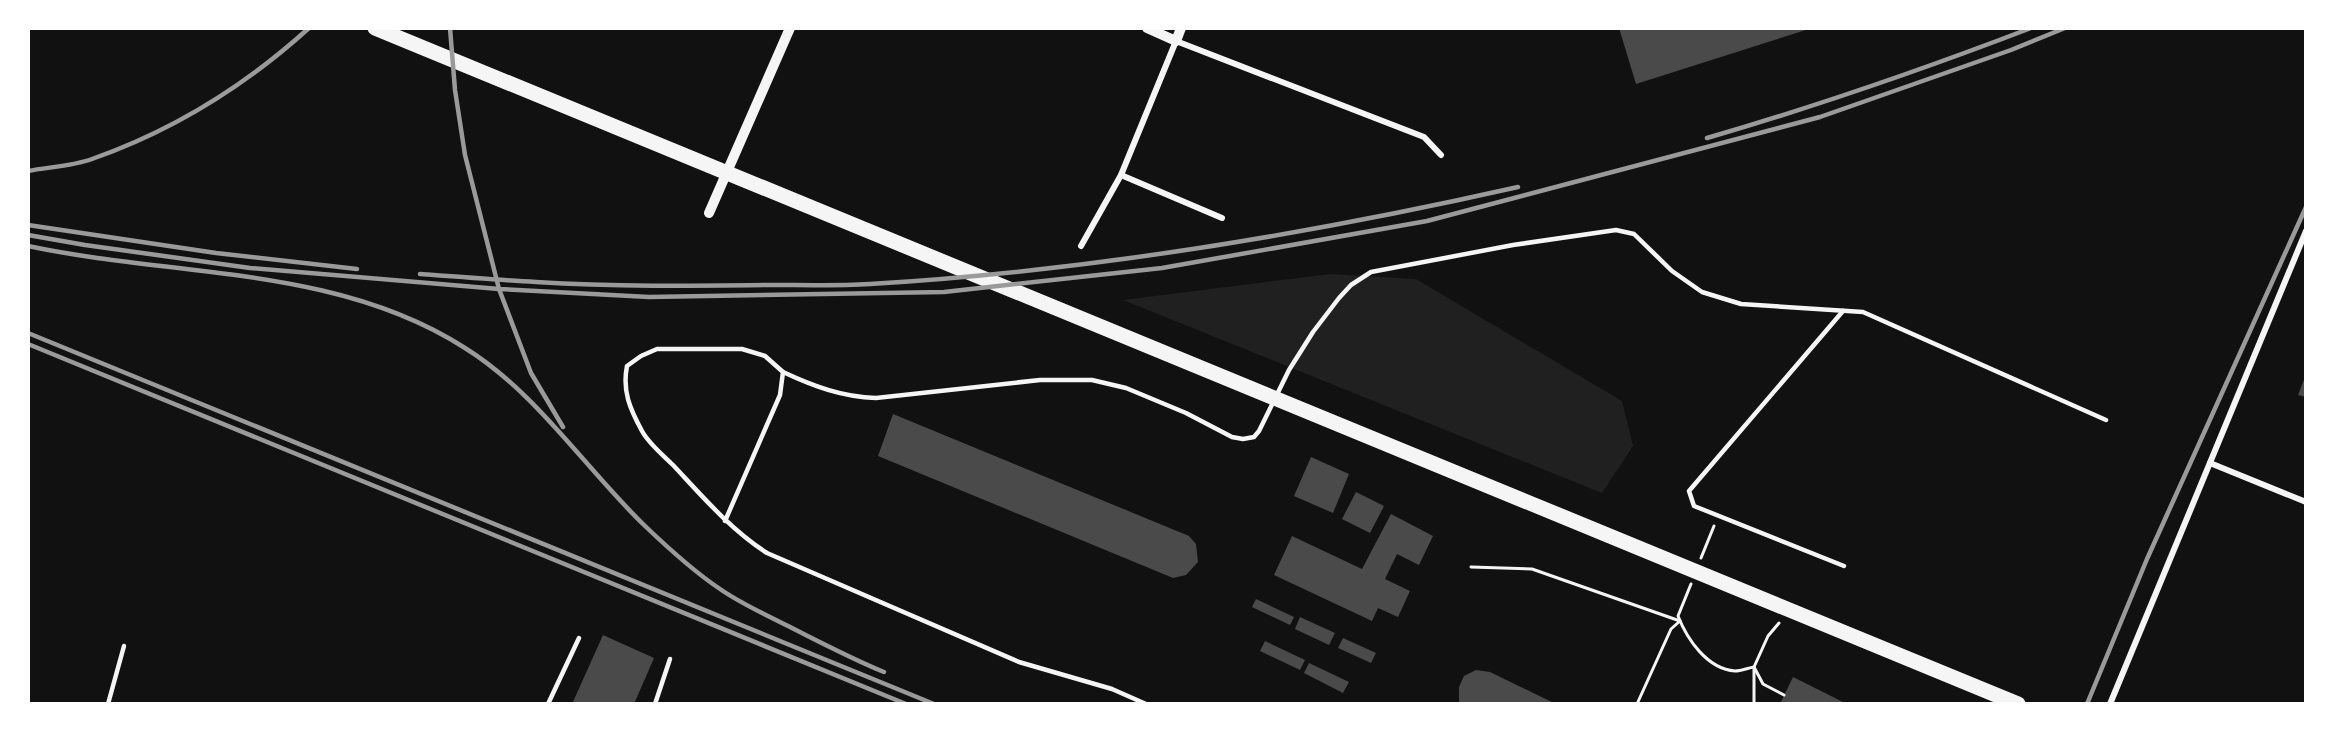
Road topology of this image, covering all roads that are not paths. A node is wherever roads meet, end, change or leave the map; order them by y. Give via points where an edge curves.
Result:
1 (375, 28) edge
2 (1147, 28) edge
3 (1181, 28) edge
4 (785, 30) edge
5 (1176, 41) junction
6 (1441, 155) dead end
7 (1121, 175) junction
8 (709, 213) dead end
9 (1222, 218) dead end
10 (2306, 231) edge
11 (1081, 246) dead end
12 (1843, 311) junction
13 (783, 372) junction
14 (2106, 420) dead end
15 (2210, 463) junction
16 (2306, 502) edge
17 (725, 521) junction
18 (1844, 566) dead end
19 (579, 638) dead end
20 (124, 646) dead end
21 (670, 659) dead end
22 (108, 704) edge
23 (548, 704) edge
24 (655, 704) edge
25 (1146, 704) edge
26 (2018, 704) edge
27 (2110, 704) edge

1 - 26 main road
2 - 5 street
3 - 5 street
4 - 8 street
5 - 6 street via 1424,137
5 - 7 street
7 - 9 street
7 - 11 street
10 - 15 street
12 - 13 lane via 1741,304 1702,292 1672,271 1634,234 1616,230 1371,272 1338,297 1289,370 1259,431 1254,437 1243,439 1126,388 1092,380 1040,380 876,398 816,387
12 - 14 lane via 1863,312
12 - 18 lane via 1689,491 1694,506
13 - 17 lane via 780,395
13 - 17 lane via 765,356 742,350 657,349 627,366 624,383 644,434
15 - 16 street
15 - 27 street
17 - 25 lane via 767,553 800,568 1019,662 1112,689
19 - 23 lane
20 - 22 lane
21 - 24 lane

